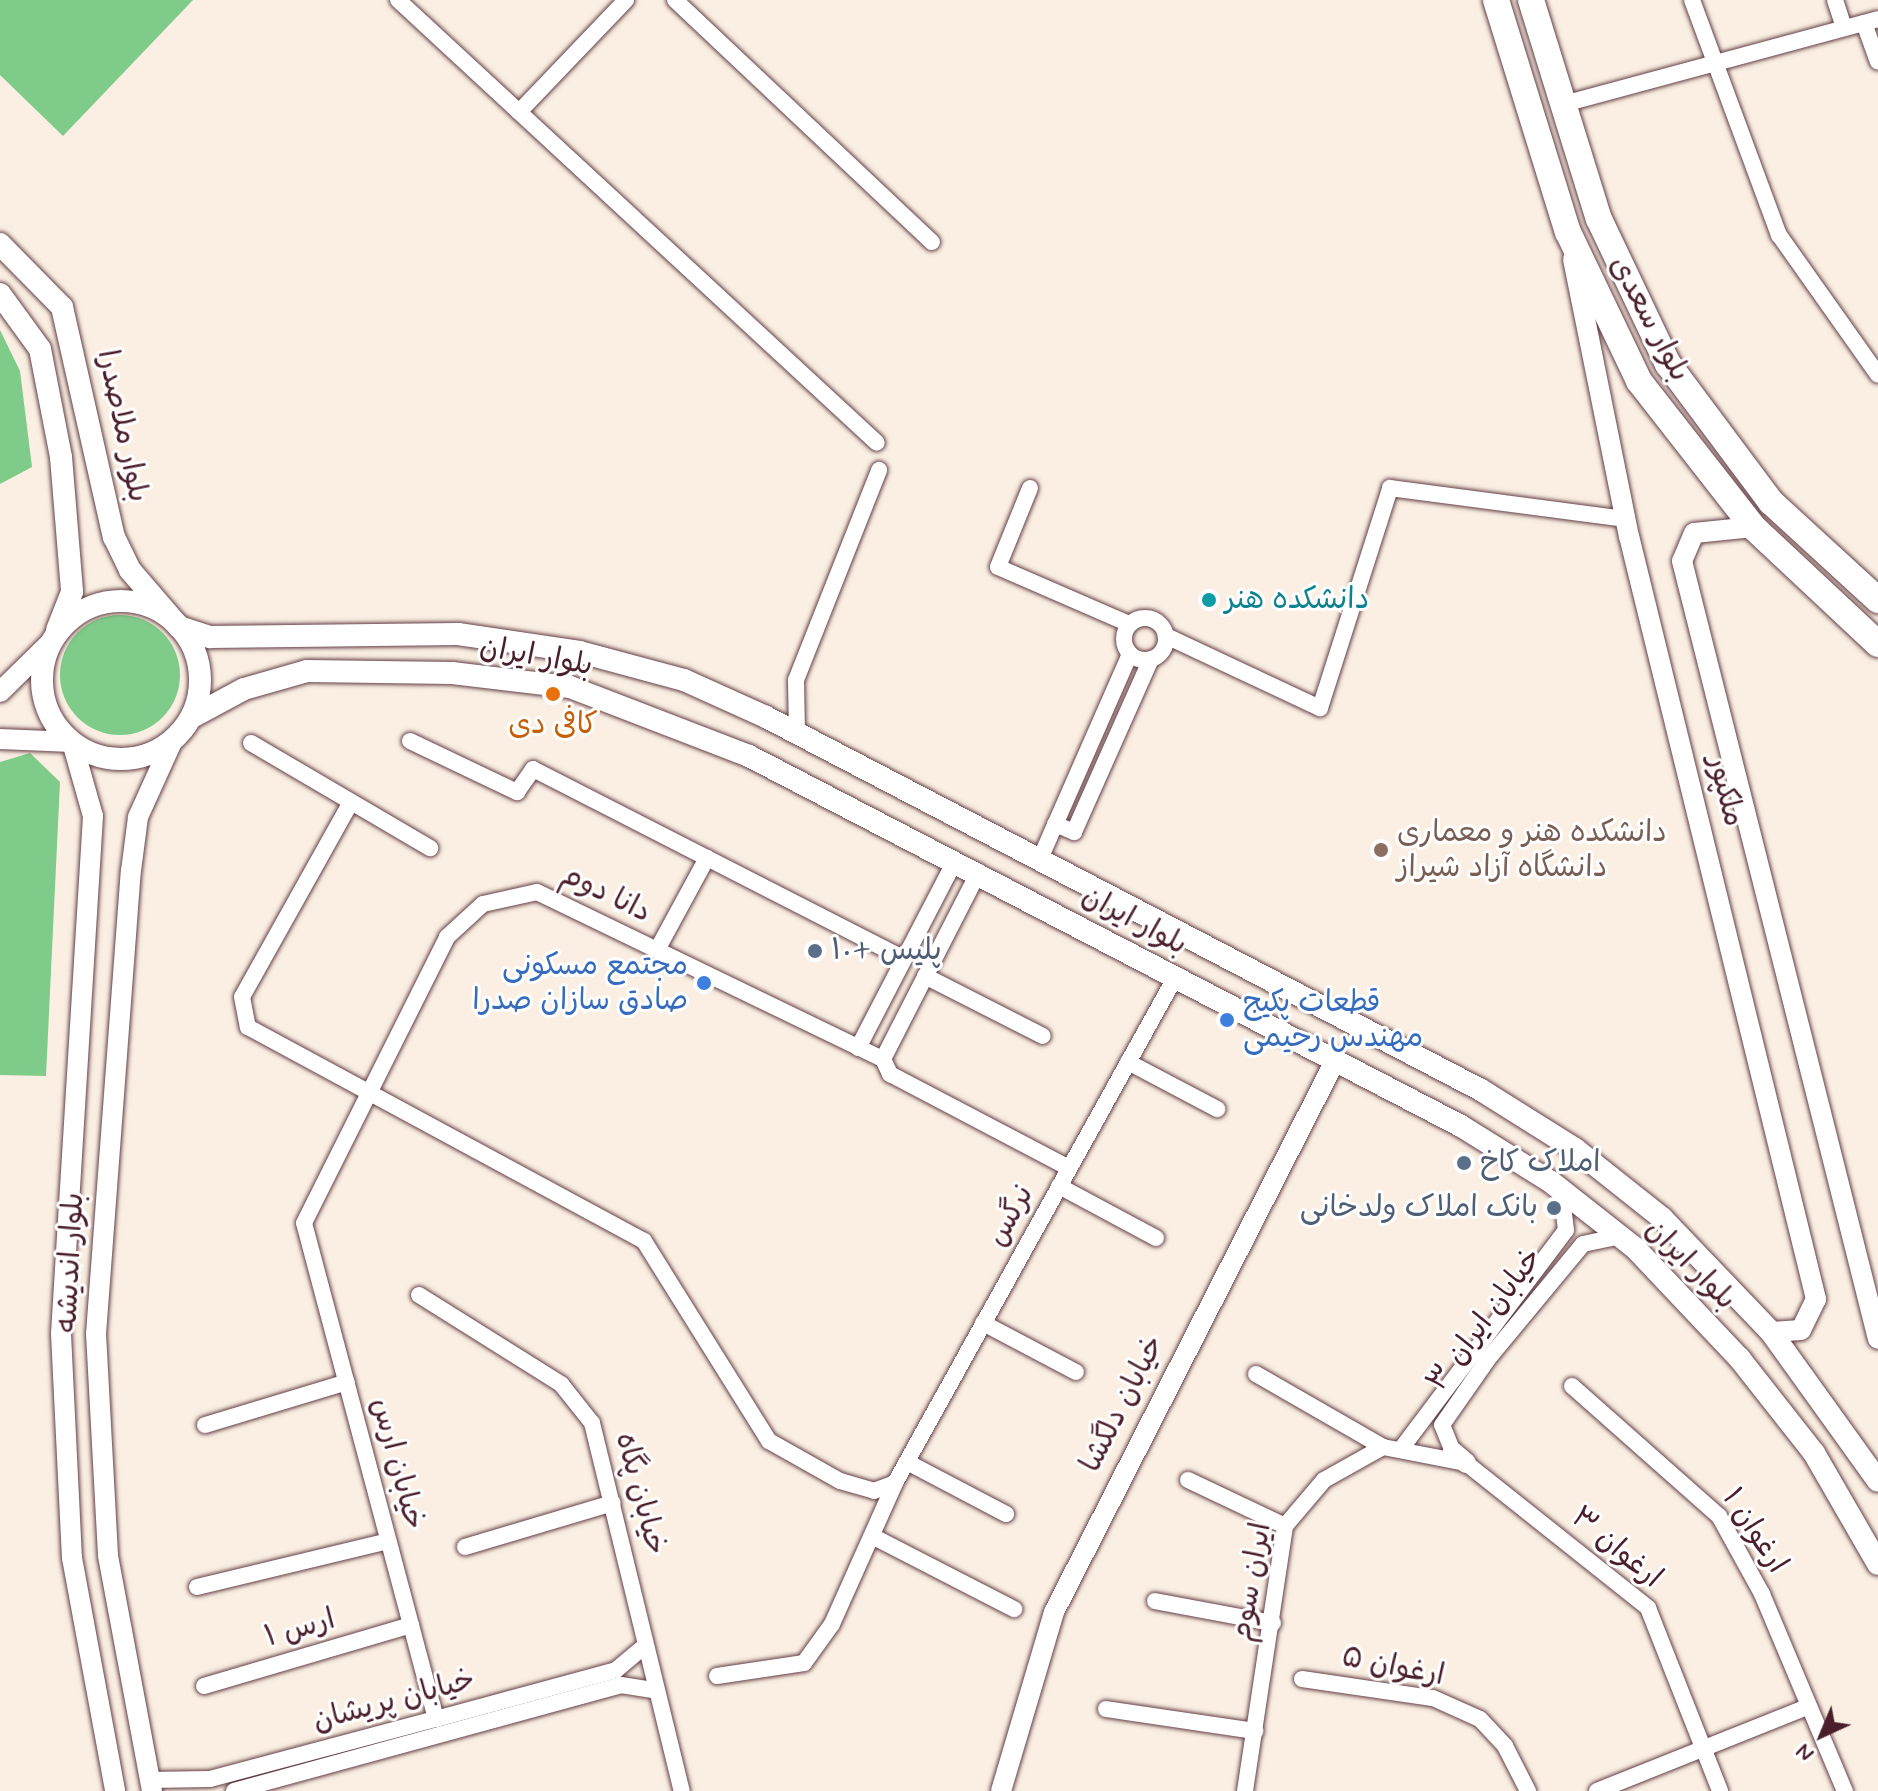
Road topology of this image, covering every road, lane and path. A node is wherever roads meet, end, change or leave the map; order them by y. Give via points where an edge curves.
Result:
1 (398, 0) edge
2 (626, 0) edge
3 (675, 0) edge
4 (1496, 0) edge
5 (1531, 0) edge
6 (1692, 0) edge
7 (1835, 0) edge
8 (1871, 21) edge
9 (1844, 28) junction
10 (1878, 62) edge
11 (1710, 63) junction
12 (1560, 105) junction
13 (519, 112) junction
14 (1568, 232) junction
15 (932, 242) dead end
16 (0, 244) edge
17 (0, 294) edge
18 (1878, 375) edge
19 (877, 443) dead end
20 (879, 470) dead end
21 (1030, 488) dead end
22 (1626, 519) junction
23 (1753, 527) junction
24 (1878, 600) edge
25 (1129, 624) junction
26 (179, 627) junction
27 (458, 634) junction
28 (1166, 636) junction
29 (53, 640) junction
30 (1878, 644) edge
31 (1130, 654) junction
32 (1151, 659) junction
33 (452, 673) junction
34 (0, 692) edge
35 (192, 717) junction
36 (797, 733) junction
37 (0, 739) edge
38 (410, 741) dead end
39 (72, 742) junction
40 (172, 742) junction
41 (251, 743) dead end
42 (351, 802) junction
43 (1055, 824) junction
44 (430, 848) dead end
45 (707, 858) junction
46 (1040, 859) junction
47 (955, 861) junction
48 (978, 873) junction
49 (657, 950) junction
50 (904, 959) junction
51 (925, 976) junction
52 (1176, 976) junction
53 (1043, 1036) dead end
54 (858, 1048) junction
55 (883, 1059) junction
56 (1336, 1059) junction
57 (1128, 1062) junction
58 (370, 1092) junction
59 (1217, 1109) dead end
60 (1069, 1168) junction
61 (1059, 1186) junction
62 (1561, 1190) junction
63 (304, 1223) joint
64 (1620, 1236) junction
65 (1156, 1238) dead end
66 (419, 1295) dead end
67 (983, 1323) junction
68 (1771, 1332) junction
69 (1878, 1339) edge
70 (1076, 1372) dead end
71 (1256, 1374) dead end
72 (347, 1382) junction
73 (1572, 1386) dead end
74 (205, 1425) dead end
75 (1383, 1447) junction
76 (1401, 1449) junction
77 (1460, 1458) junction
78 (907, 1462) junction
79 (1188, 1480) dead end
80 (1878, 1481) edge
81 (895, 1483) junction
82 (613, 1503) junction
83 (1006, 1514) dead end
84 (1285, 1526) junction
85 (872, 1536) junction
86 (389, 1541) junction
87 (465, 1547) dead end
88 (1878, 1564) edge
89 (197, 1587) dead end
90 (1155, 1601) dead end
91 (1014, 1609) dead end
92 (1273, 1623) junction
93 (411, 1625) junction
94 (645, 1646) junction
95 (717, 1676) dead end
96 (1302, 1679) dead end
97 (204, 1686) dead end
98 (653, 1690) junction
99 (1809, 1706) junction
100 (1106, 1709) dead end
101 (436, 1719) junction
102 (1255, 1731) junction
103 (1706, 1751) junction
104 (150, 1785) edge
105 (114, 1791) edge
106 (234, 1791) edge
107 (682, 1791) edge
108 (1001, 1791) edge
109 (1245, 1791) edge
110 (1528, 1791) edge
111 (1597, 1791) edge
112 (1720, 1791) edge
113 (1845, 1791) edge

1 - 13 street
2 - 13 street
3 - 15 street
4 - 14 main road, بلوار سعدی
5 - 12 main road, بلوار سعدی
6 - 11 street
7 - 9 street
8 - 9 street
8 - 10 street
9 - 11 street
11 - 12 street
11 - 18 street via 1779,235
12 - 24 main road, بلوار سعدی via 1599,219 1668,364 1771,502
13 - 19 street
14 - 22 street, ملکپور
14 - 23 main road, بلوار سعدی via 1639,381
16 - 26 main road, بلوار ملاصدرا via 62,307 114,537 130,570
17 - 29 main road via 40,349 61,457 72,592
20 - 36 street via 796,680
21 - 25 street via 998,567
22 - 28 street via 1390,488 1320,708
22 - 68 street, ملکپور via 1816,1299 1801,1330
23 - 30 main road, بلوار سعدی
23 - 69 street, ملکپور via 1694,533 1682,561
25 - 28 street via 1149,617
25 - 31 street via 1123,641
26 - 27 main road, بلوار ایران via 222,637
26 - 29 main road via 149,607 113,602 79,614
26 - 35 main road via 200,670
27 - 33 main road via 448,656
27 - 36 main road, بلوار ایران via 580,652 684,680
28 - 32 street
29 - 34 street
29 - 39 main road via 44,660 46,705
31 - 32 street
31 - 43 street
32 - 43 street via 1074,832
33 - 35 main road, بلوار ایران via 307,671 244,689
33 - 47 main road, بلوار ایران via 570,687 669,723
35 - 40 main road
36 - 46 main road, بلوار ایران
37 - 39 street
38 - 45 street via 517,792 533,769
39 - 40 main road via 90,753 132,759
39 - 105 street, بلوار اندیشه via 93,816 64,1243 64,1448 87,1667
40 - 104 street, بلوار اندیشه via 138,817 131,871 96,1334 108,1555
41 - 42 street
42 - 44 street
42 - 58 street via 242,997 248,1027
43 - 46 street
45 - 49 street
45 - 50 street
46 - 68 main road, بلوار ایران via 1481,1090 1575,1149 1662,1218
47 - 48 main road, بلوار ایران
47 - 50 street
48 - 51 street
48 - 52 main road, بلوار ایران
49 - 54 street, دانا دوم
49 - 58 street, دانا دوم via 537,892 483,904 447,937
50 - 54 street
51 - 53 street
51 - 55 street
52 - 56 main road, بلوار ایران
52 - 57 street, نرگس
54 - 55 street, دانا دوم
55 - 60 street, دانا دوم via 890,1074
56 - 62 main road, بلوار ایران
56 - 108 street, خیابان دلگشا via 1054,1612
57 - 59 street
57 - 60 street, نرگس
58 - 63 street, دانا دوم
58 - 81 street via 644,1241 769,1441 840,1481 874,1491
60 - 61 street, نرگس
61 - 65 street
61 - 67 street, نرگس
62 - 64 main road, بلوار ایران
62 - 76 street, خیابان ایران ۳ via 1566,1230
63 - 72 street, خیابان ارس
64 - 77 street, خیابان ایران ۳ via 1583,1244 1488,1359 1442,1425
64 - 88 main road, بلوار ایران via 1740,1359 1814,1453
66 - 82 street, خیابان پگاه via 561,1384 592,1423
67 - 70 street
67 - 78 street, نرگس
68 - 80 main road, بلوار ایران
71 - 75 street
72 - 74 street
72 - 86 street, خیابان ارس
73 - 99 street, ارغوان ۱ via 1719,1516
75 - 76 street
75 - 84 street, ایران سوم via 1324,1480
76 - 77 street
77 - 103 street, ارغوان ۳ via 1648,1608
78 - 81 street, نرگس
78 - 83 street
79 - 84 street
81 - 85 street, نرگس
82 - 87 street
82 - 94 street, خیابان پگاه
84 - 92 street, ایران سوم
85 - 91 street
85 - 95 street, نرگس via 832,1624 804,1663
86 - 89 street
86 - 93 street, خیابان ارس
90 - 92 street
92 - 102 street, ایران سوم
93 - 97 street, ارس ۱
93 - 101 street, خیابان ارس
94 - 98 street, خیابان پگاه
94 - 101 street, خیابان پریشان via 616,1670
96 - 110 street, ارغوان ۵ via 1433,1698 1480,1719 1505,1746
98 - 106 street, خیابان پریشان via 621,1685
98 - 107 street, خیابان پگاه
99 - 103 street
99 - 113 street, ارغوان ۱
100 - 102 street
101 - 104 street, خیابان پریشان via 210,1779
102 - 109 street, ایران سوم
103 - 111 street
103 - 112 street, ارغوان ۳

